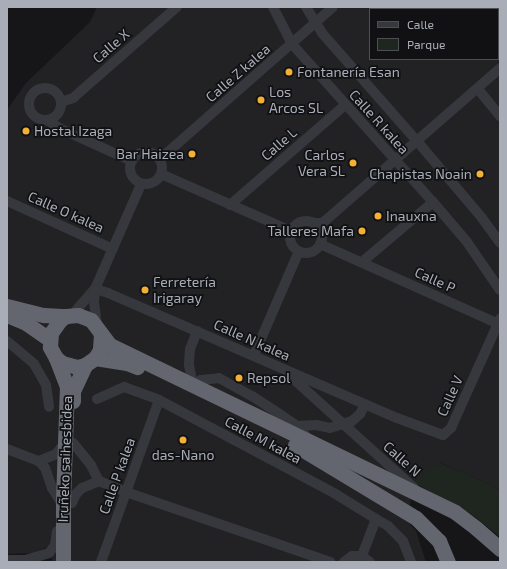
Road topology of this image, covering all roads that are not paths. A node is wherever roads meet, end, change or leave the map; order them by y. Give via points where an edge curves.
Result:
1 (177, 7) edge
2 (273, 7) edge
3 (306, 7) edge
4 (333, 7) edge
5 (316, 23) junction
6 (292, 44) junction
7 (500, 68) edge
8 (478, 89) junction
9 (60, 102) junction
10 (345, 105) junction
11 (500, 116) edge
12 (47, 120) junction
13 (417, 142) junction
14 (160, 159) junction
15 (395, 161) junction
16 (132, 162) junction
17 (161, 174) junction
18 (141, 184) junction
19 (7, 201) edge
20 (433, 202) junction
21 (230, 205) junction
22 (314, 223) junction
23 (291, 231) junction
24 (500, 243) edge
25 (320, 244) junction
26 (113, 249) junction
27 (299, 251) junction
28 (362, 262) junction
29 (95, 289) junction
30 (500, 290) edge
31 (7, 306) edge
32 (7, 315) edge
33 (69, 316) junction
34 (499, 321) edge
35 (99, 330) junction
36 (197, 331) junction
37 (50, 340) junction
38 (8, 344) edge
39 (254, 355) junction
40 (56, 358) junction
41 (90, 361) junction
42 (281, 368) junction
43 (194, 385) junction
44 (334, 391) junction
45 (97, 398) dead end
46 (159, 400) junction
47 (365, 404) junction
48 (49, 407) dead end
49 (326, 408) junction
50 (397, 418) joint
51 (343, 423) junction
52 (316, 425) junction
53 (297, 426) junction
54 (330, 428) junction
55 (310, 442) junction
56 (363, 442) junction
57 (69, 443) junction
58 (7, 449) edge
59 (40, 461) junction
60 (99, 481) junction
61 (126, 492) junction
62 (423, 496) junction
63 (67, 502) junction
64 (376, 519) junction
65 (500, 549) edge
66 (366, 559) edge
67 (7, 560) edge
68 (25, 560) junction
69 (38, 562) edge
70 (63, 562) edge
71 (72, 562) edge
72 (101, 562) edge
73 (330, 562) edge
74 (344, 562) edge
75 (411, 562) edge
76 (448, 562) edge

1 - 9 street, Calle X via 73,98
2 - 6 street, Calle R kalea
3 - 5 street, Calle R kalea
4 - 5 street, Calle Z kalea
5 - 6 street, Calle Z kalea
5 - 13 street, Calle R kalea
6 - 10 street, Calle R kalea
6 - 14 street, Calle Z kalea
7 - 8 street
8 - 11 street
8 - 13 street
9 - 12 street via 58,113
9 - 12 street via 56,92 46,88 32,95 30,110 37,118
10 - 15 street, Calle R kalea
10 - 21 street, Calle L
12 - 16 street via 60,129
13 - 15 street
13 - 24 street, Calle R kalea
14 - 16 street via 149,152 142,153
14 - 17 street via 163,165
15 - 20 street, Calle R kalea
15 - 22 street via 326,220
16 - 18 street via 132,177
17 - 18 street via 154,183
17 - 21 street
18 - 26 street
19 - 26 street, Calle O kalea
20 - 28 street
20 - 30 street, Calle R kalea via 467,242
21 - 23 street
22 - 23 street via 298,223
22 - 25 street via 320,230
23 - 27 street via 291,243
25 - 27 street via 311,252
25 - 28 street, Calle P
26 - 29 street
27 - 39 street
28 - 34 street, Calle P
29 - 33 street
29 - 35 street via 94,302
29 - 36 street, Calle N kalea
31 - 33 highway via 44,316
32 - 37 highway via 30,325
33 - 35 highway via 78,315 91,320
33 - 37 highway via 54,326
34 - 50 street, Calle V via 451,428 443,435
35 - 41 highway via 102,342
35 - 43 highway via 110,345
36 - 39 street, Calle N kalea
36 - 43 street via 190,349 189,365
37 - 40 highway via 50,347
38 - 48 street via 34,364 46,385
39 - 42 street, Calle N kalea
40 - 41 highway via 69,366
40 - 57 highway, Iruñeko saihesbidea via 67,386
41 - 57 highway, Iruñeko saihesbidea via 73,391
41 - 76 highway via 127,363 180,386 307,451 416,518 439,541
42 - 44 street, Calle N kalea
42 - 49 street, Calle N
43 - 53 street via 201,380 219,378
43 - 55 highway
44 - 47 street, Calle N kalea
44 - 49 street via 326,397
45 - 46 street, Calle M kalea via 124,387
46 - 61 street, Calle P kalea
46 - 64 street, Calle M kalea via 334,493
47 - 50 street, Calle N kalea
47 - 51 street via 356,418
49 - 51 street, Calle N
49 - 52 street via 325,417
51 - 54 street
51 - 56 street, Calle N
52 - 53 street, Calle N
52 - 54 street, Calle N
53 - 55 street
54 - 56 street, Calle N
55 - 62 highway
56 - 62 street, Calle N
57 - 59 street via 56,454
57 - 60 street via 91,465
57 - 63 highway, Iruñeko saihesbidea
58 - 59 street
59 - 63 street via 52,488
60 - 61 street
60 - 63 street via 82,488
61 - 72 street, Calle P kalea
61 - 73 street
62 - 65 highway via 455,512
63 - 68 street via 55,545 49,553
63 - 70 highway, Iruñeko saihesbidea
63 - 71 highway, Iruñeko saihesbidea
64 - 66 street
64 - 75 street, Calle M kalea via 404,541
66 - 74 street via 352,556
67 - 68 street
68 - 69 street

